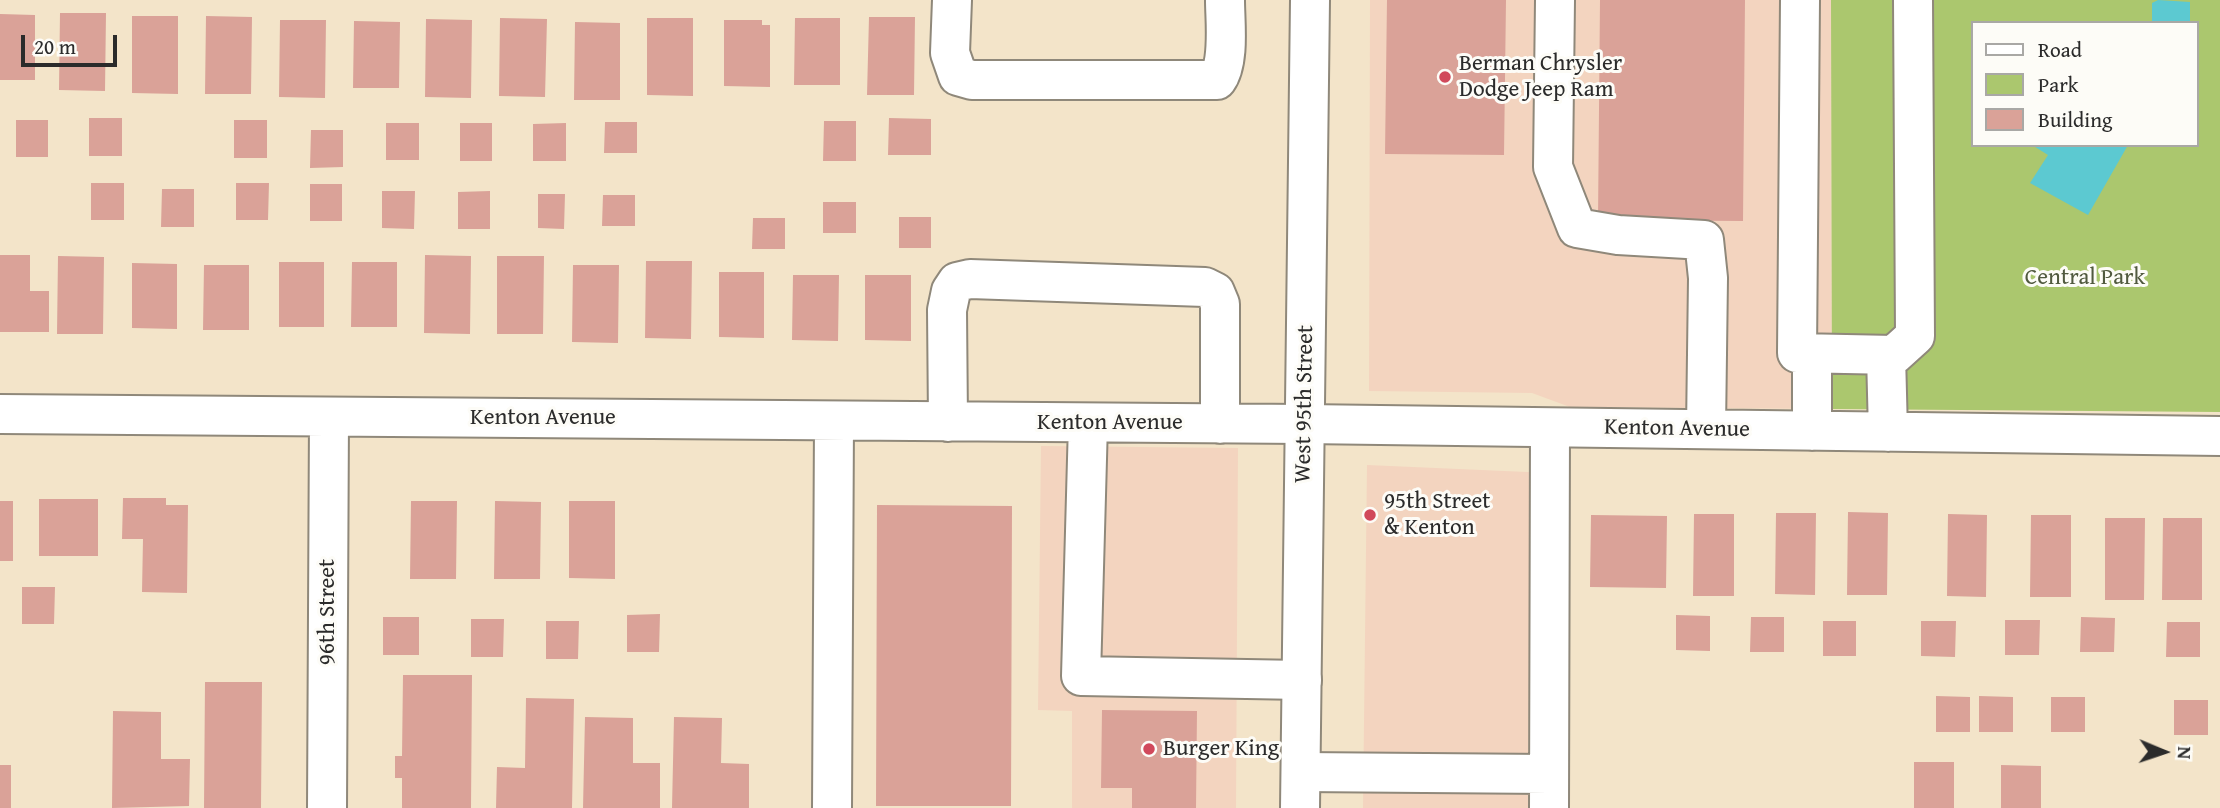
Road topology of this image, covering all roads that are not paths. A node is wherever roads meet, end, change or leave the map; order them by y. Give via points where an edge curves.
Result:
1 (952, 0) edge
2 (1225, 0) edge
3 (1310, 0) edge
4 (1555, 0) edge
5 (1800, 0) edge
6 (1913, 0) edge
7 (1812, 353) junction
8 (1886, 355) junction
9 (0, 414) edge
10 (329, 417) junction
11 (834, 421) junction
12 (948, 422) junction
13 (1088, 423) junction
14 (1220, 424) junction
15 (1304, 424) junction
16 (1550, 428) junction
17 (1706, 429) junction
18 (1812, 431) junction
19 (1888, 432) junction
20 (2220, 436) edge
21 (1302, 680) junction
22 (1301, 790) edge
23 (1549, 791) edge
24 (327, 808) edge
25 (832, 808) edge

1 - 2 street via 950,53 958,76 972,80 1217,80 1224,60
3 - 15 street, West 95th Street
4 - 17 street via 1553,167 1577,228 1704,240 1708,278
5 - 7 street via 1797,353
6 - 8 street via 1915,335 1894,355
7 - 8 street
7 - 18 street
8 - 19 street
9 - 10 street, Kenton Avenue
10 - 11 street, Kenton Avenue
10 - 24 street, 96th Street
11 - 12 street, Kenton Avenue
11 - 25 street
12 - 13 street, Kenton Avenue
12 - 14 street via 947,310 957,282 970,279 1205,287 1215,292 1220,304
13 - 14 street, Kenton Avenue
13 - 21 street via 1081,676
14 - 15 street, Kenton Avenue
15 - 16 street, Kenton Avenue
15 - 21 street, West 95th Street
16 - 17 street, Kenton Avenue
16 - 23 street
17 - 18 street, Kenton Avenue
18 - 19 street, Kenton Avenue
19 - 20 street, Kenton Avenue
21 - 22 street, West 95th Street
22 - 23 street

